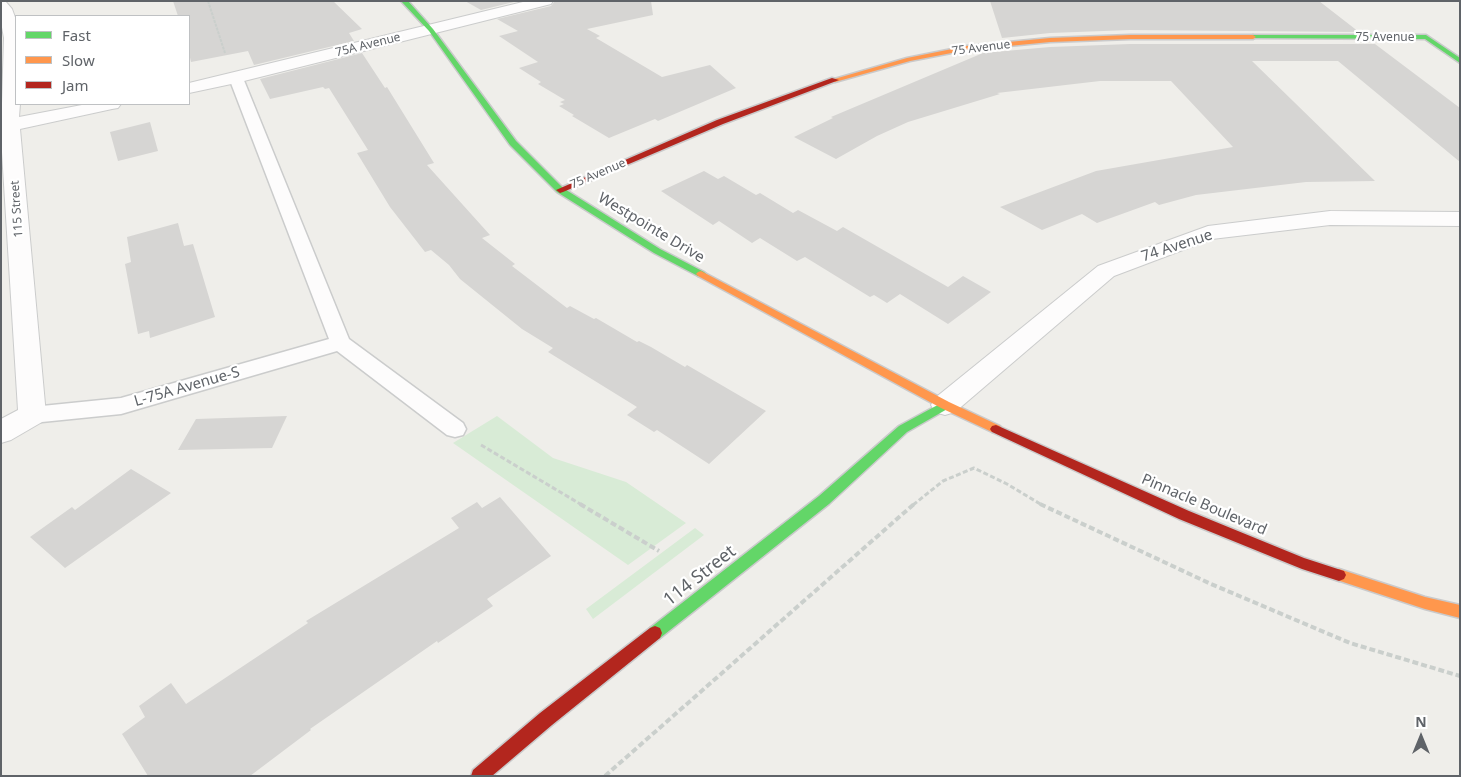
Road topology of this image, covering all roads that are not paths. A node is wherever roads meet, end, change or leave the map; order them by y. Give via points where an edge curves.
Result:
1 (404, 1) edge
2 (546, 1) edge
3 (1, 5) edge
4 (431, 30) junction
5 (7, 40) edge
6 (1460, 61) edge
7 (236, 78) junction
8 (190, 88) edge
9 (107, 105) edge
10 (10, 125) junction
11 (560, 190) junction
12 (1460, 219) edge
13 (340, 343) junction
14 (945, 405) junction
15 (32, 415) junction
16 (455, 429) road end
17 (1, 432) edge
18 (1460, 612) edge
19 (479, 776) edge

1 - 4 street, Westpointe Drive
2 - 4 street, 75A Avenue
3 - 5 street, 115 Street via 7,12
4 - 7 street, 75A Avenue
4 - 11 street, Westpointe Drive via 513,143
5 - 10 street, 115 Street
6 - 11 street, 75 Avenue via 1426,37 1130,37 967,48 909,59 828,82 720,122
7 - 8 street, 75A Avenue
7 - 13 lane
9 - 10 street
10 - 15 street, 115 Street
11 - 14 street, Westpointe Drive via 656,251
12 - 14 street, 74 Avenue via 1330,218 1208,233 1106,270
13 - 15 lane, L-75A Avenue-S via 121,406
13 - 16 lane
14 - 18 street, Pinnacle Boulevard via 1184,515 1302,563
14 - 19 street, 114 Street via 903,429 824,500 546,719
15 - 17 street

